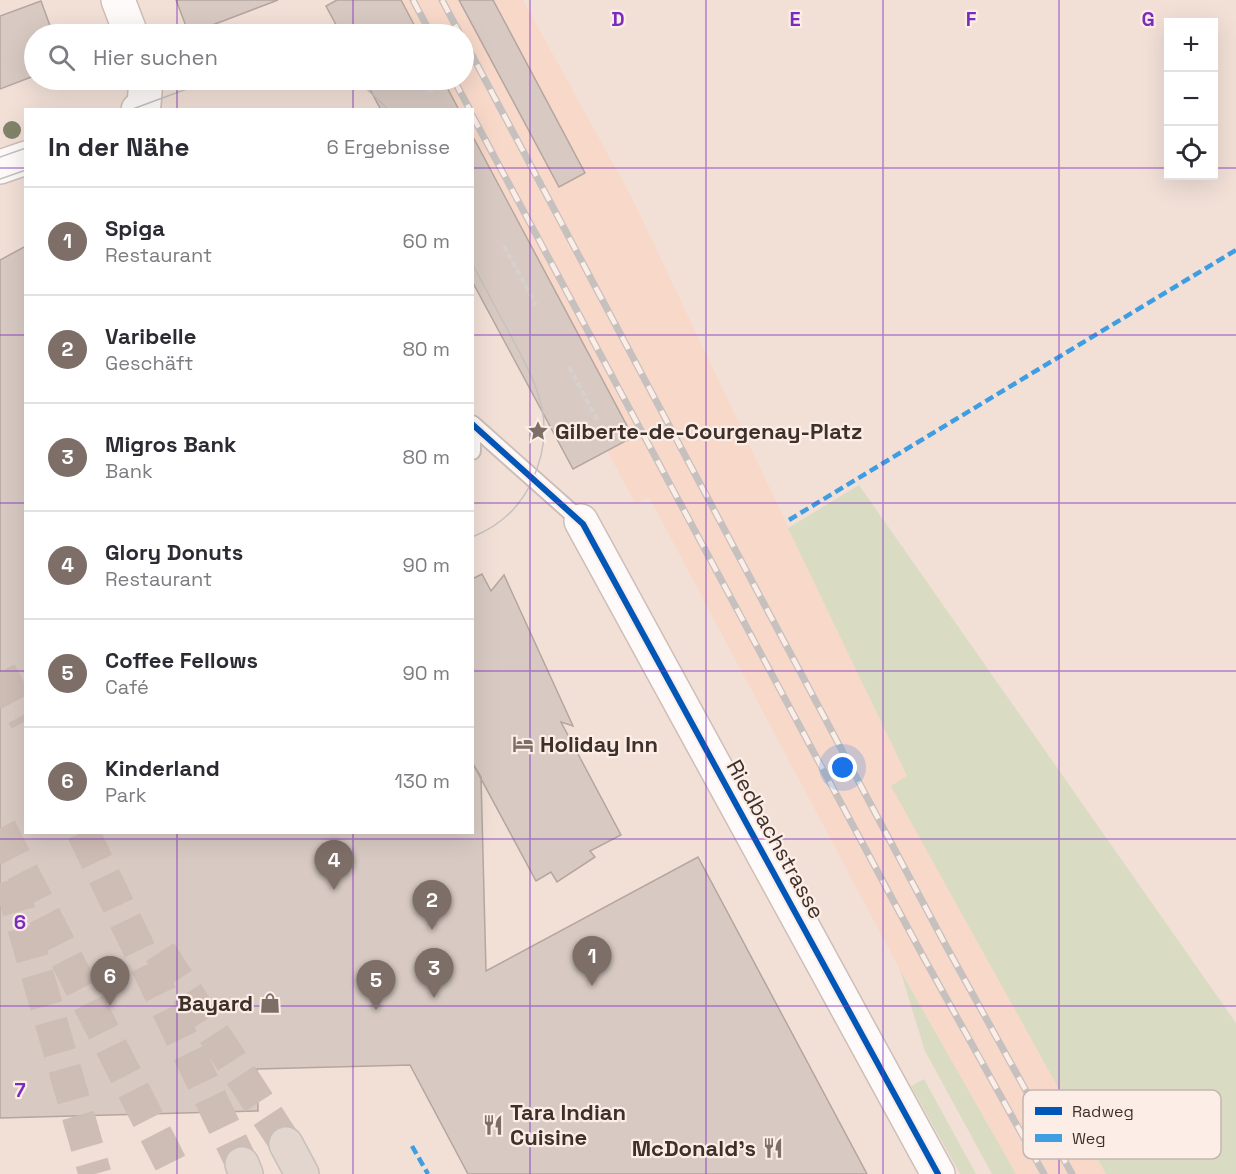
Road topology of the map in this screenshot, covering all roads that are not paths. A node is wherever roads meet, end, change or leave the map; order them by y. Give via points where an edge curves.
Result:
1 (118, 0) edge
2 (127, 24) edge
3 (24, 159) edge
4 (0, 167) edge
5 (474, 426) edge
6 (581, 521) joint
7 (286, 1144) tunnel mouth
8 (302, 1174) edge
9 (938, 1174) edge

1 - 2 street
3 - 4 street
5 - 6 lane
6 - 9 street, Riedbachstrasse
7 - 8 highway

